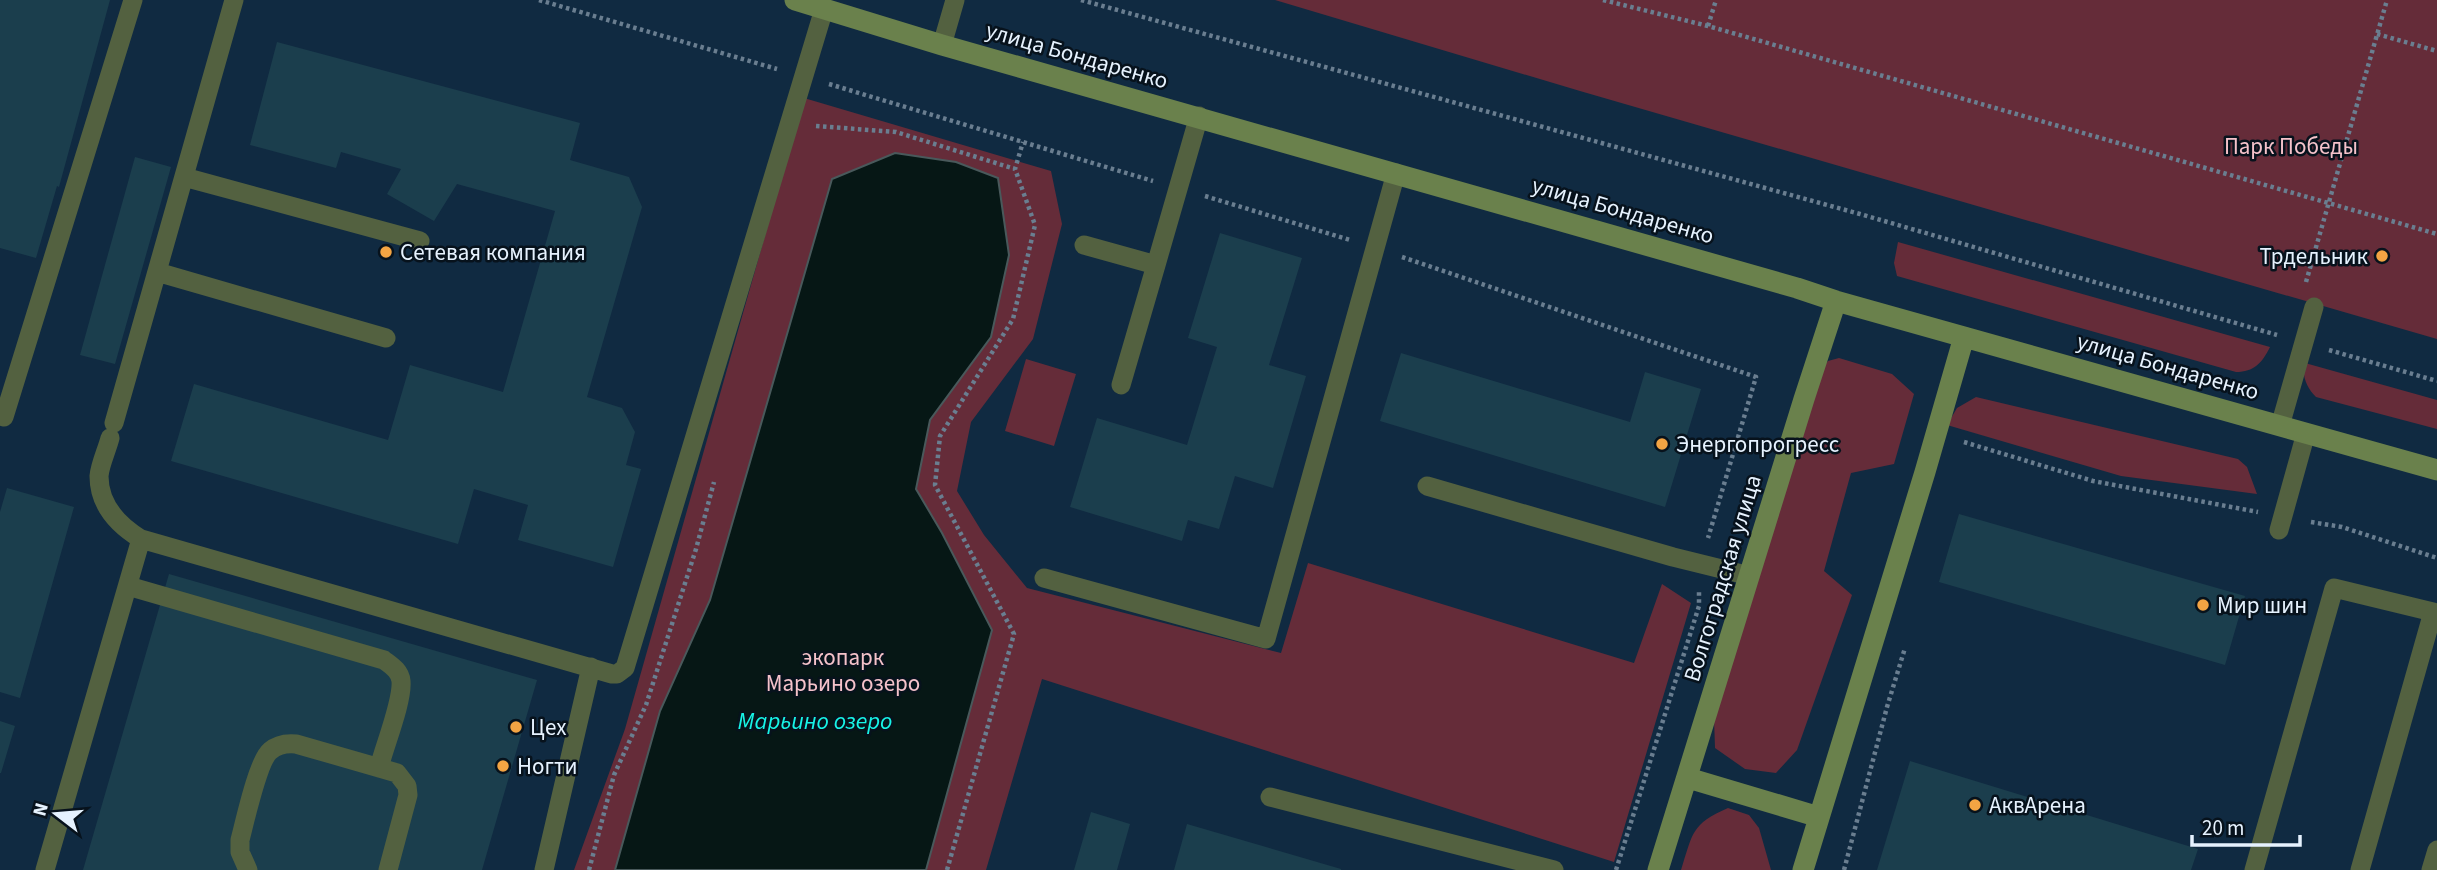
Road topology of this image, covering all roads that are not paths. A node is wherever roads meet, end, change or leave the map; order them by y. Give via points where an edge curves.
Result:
1 (133, 0) edge
2 (234, 0) edge
3 (795, 0) edge
4 (954, 0) edge
5 (824, 9) junction
6 (942, 45) junction
7 (1199, 116) junction
8 (1396, 173) junction
9 (184, 177) junction
10 (420, 241) dead end
11 (1084, 245) dead end
12 (1156, 265) junction
13 (157, 272) junction
14 (2309, 298) road end
15 (1836, 301) junction
16 (1964, 337) junction
17 (386, 338) dead end
18 (1121, 385) dead end
19 (0, 416) edge
20 (2280, 426) junction
21 (2306, 433) junction
22 (2437, 470) edge
23 (1427, 486) dead end
24 (2280, 523) road end
25 (141, 539) junction
26 (1750, 576) junction
27 (1044, 578) dead end
28 (128, 586) junction
29 (591, 667) junction
30 (379, 768) junction
31 (1688, 778) junction
32 (1270, 797) dead end
33 (1819, 817) junction
34 (2437, 850) edge
35 (45, 870) edge
36 (248, 870) edge
37 (388, 870) edge
38 (544, 870) edge
39 (1554, 870) edge
40 (1658, 870) edge
41 (1803, 870) edge
42 (2254, 870) edge
43 (2360, 870) edge
44 (2431, 870) edge

1 - 19 lane via 4,417
2 - 9 lane
3 - 5 street, улица Бондаренко
4 - 6 lane
5 - 6 street, улица Бондаренко
5 - 29 lane via 625,668 612,674
6 - 7 street, улица Бондаренко
7 - 8 street, улица Бондаренко
7 - 12 lane
8 - 15 street, улица Бондаренко
8 - 27 lane via 1266,639
9 - 10 lane
9 - 13 lane
11 - 12 lane
12 - 18 lane
13 - 17 lane
13 - 25 lane via 99,475 110,513
14 - 20 lane via 2304,343
15 - 16 street, улица Бондаренко
15 - 26 street, Волгоградская улица
16 - 20 street, улица Бондаренко
16 - 33 street
20 - 21 street, улица Бондаренко
21 - 22 street, улица Бондаренко
21 - 24 lane
23 - 26 lane
25 - 28 lane
25 - 29 lane
26 - 31 street, Волгоградская улица
28 - 30 lane via 384,660 395,667 401,679 400,692
28 - 35 lane
29 - 38 lane
30 - 36 lane via 296,744 285,743 268,752 240,839
30 - 37 lane via 397,773 408,795
31 - 33 street
31 - 40 street, Волгоградская улица
32 - 39 lane
33 - 41 street
34 - 44 lane
42 - 43 lane via 2334,588 2433,612

